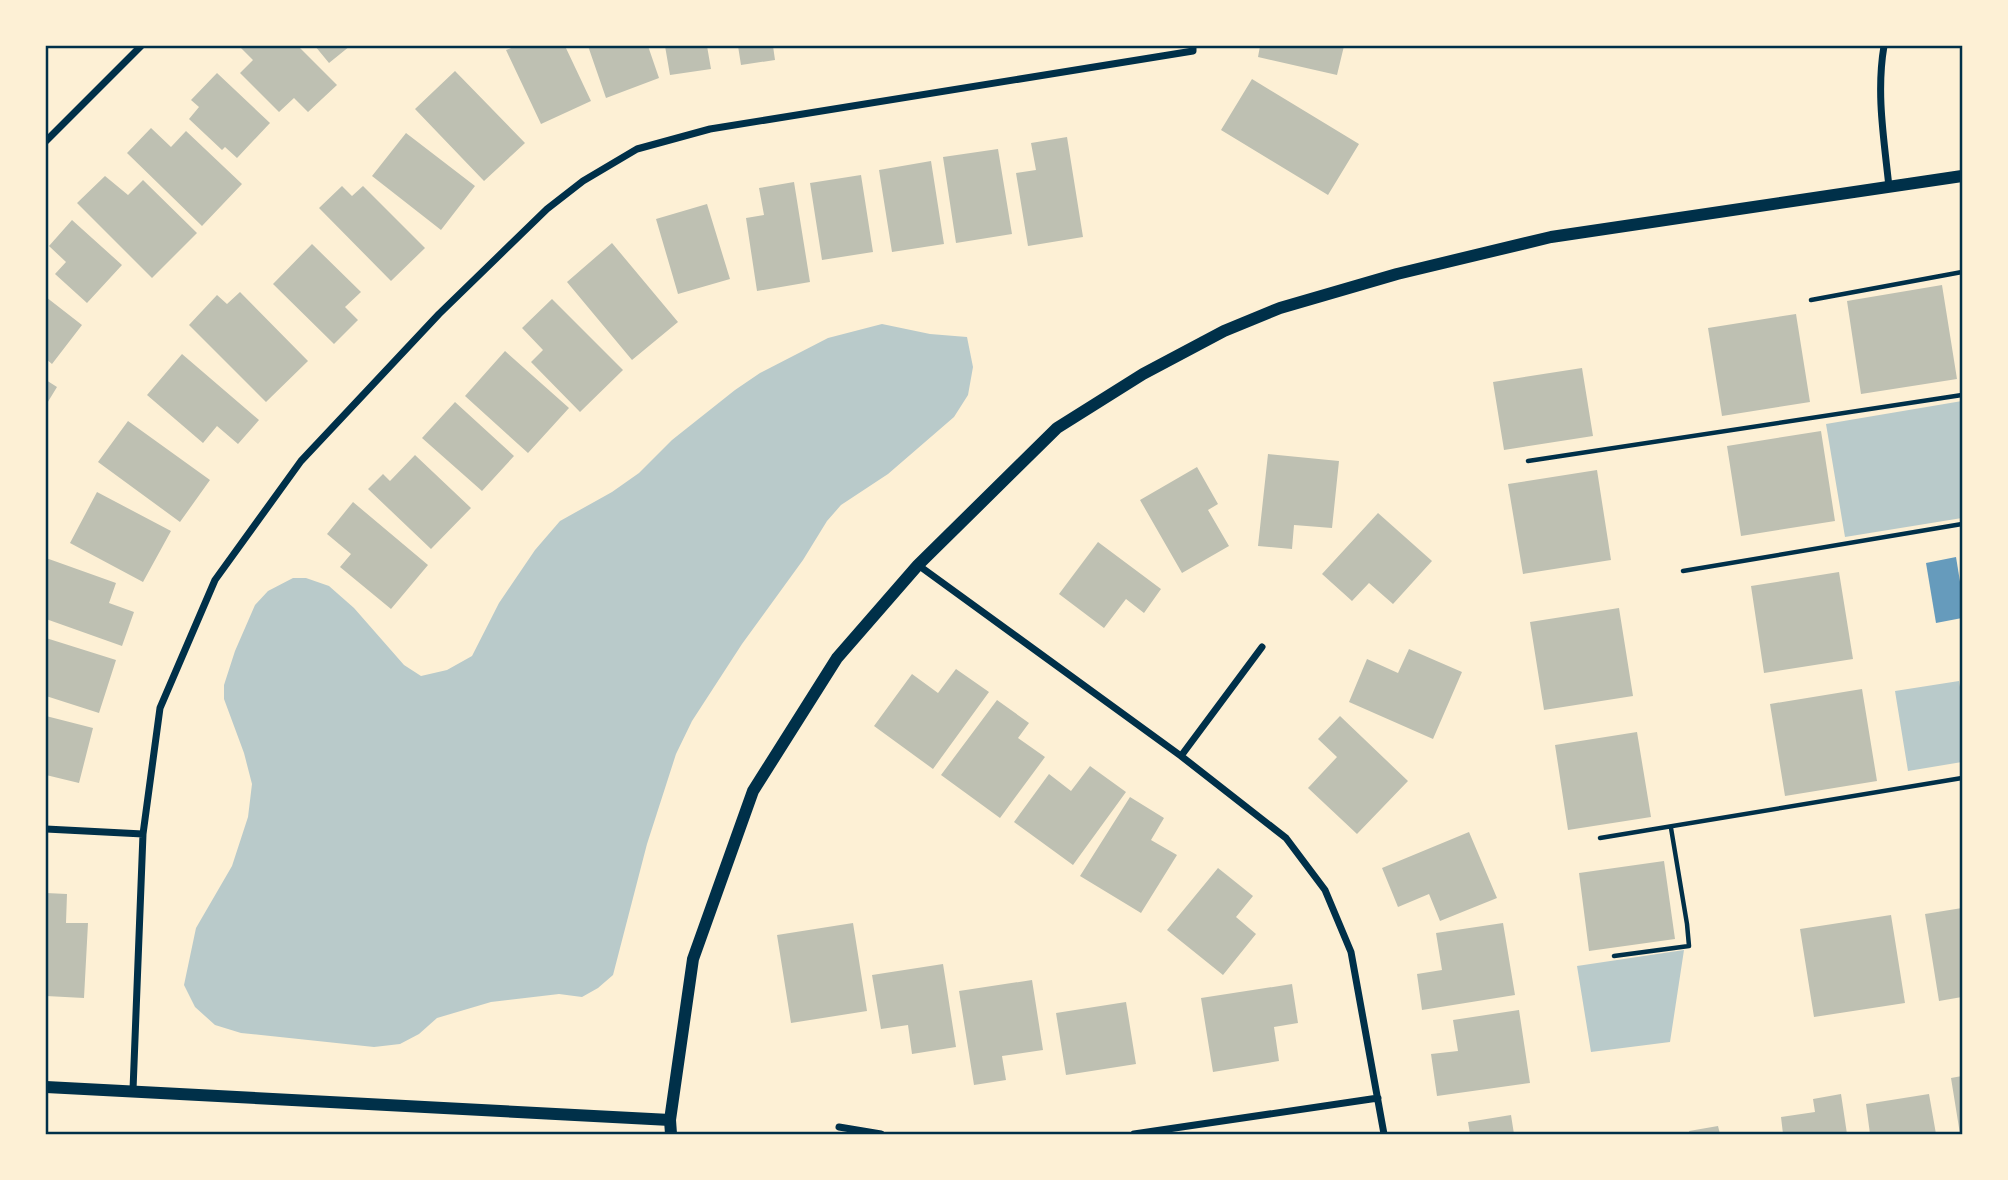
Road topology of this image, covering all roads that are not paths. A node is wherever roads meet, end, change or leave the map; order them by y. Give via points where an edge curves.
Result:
1 (141, 46) edge
2 (1884, 46) edge
3 (1193, 48) edge
4 (46, 141) edge
5 (1962, 176) edge
6 (1889, 187) junction
7 (918, 565) junction
8 (1262, 647) dead end
9 (1181, 757) junction
10 (46, 829) edge
11 (143, 834) junction
12 (46, 1087) edge
13 (133, 1090) junction
14 (1378, 1098) junction
15 (670, 1121) junction
16 (839, 1128) dead end
17 (671, 1135) edge
18 (881, 1135) edge
19 (1134, 1135) edge
20 (1384, 1135) edge

1 - 4 street
2 - 6 street via 1879,101
3 - 11 street via 710,130 637,149 583,181 547,209 439,314 301,461 215,580 160,708
5 - 6 street
6 - 7 street via 1551,237 1280,308 1224,331 1143,374 1057,428
7 - 9 street
7 - 15 street via 837,658 753,791 693,959
8 - 9 street
9 - 14 street via 1286,838 1325,890 1351,952
10 - 11 street
11 - 13 street
12 - 13 street
13 - 15 street
14 - 19 street
14 - 20 street
15 - 17 street
16 - 18 street

